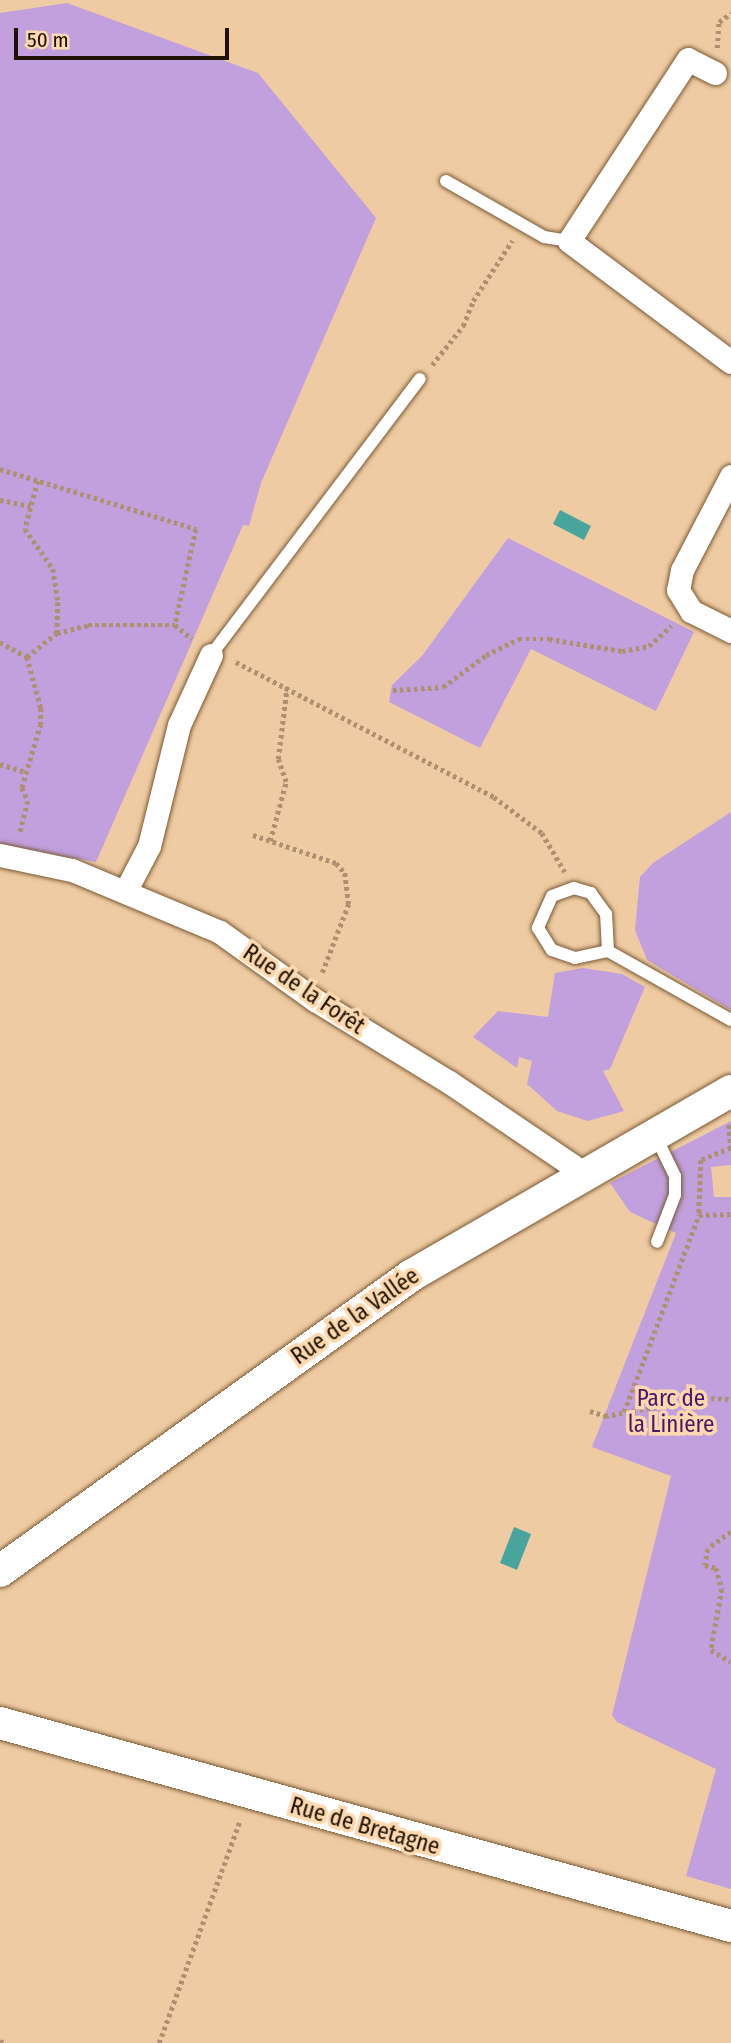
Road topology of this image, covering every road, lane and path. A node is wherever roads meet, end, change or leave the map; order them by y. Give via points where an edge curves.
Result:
1 (731, 13) edge
2 (715, 73) joint
3 (446, 181) dead end
4 (523, 225) junction
5 (569, 242) junction
6 (731, 362) edge
7 (420, 379) joint
8 (0, 469) edge
9 (731, 476) edge
10 (38, 481) junction
11 (0, 499) edge
12 (30, 506) junction
13 (674, 622) dead end
14 (175, 625) junction
15 (731, 631) edge
16 (57, 633) junction
17 (0, 642) edge
18 (211, 655) junction
19 (27, 657) junction
20 (287, 687) junction
21 (393, 690) dead end
22 (0, 765) edge
23 (26, 772) junction
24 (253, 835) dead end
25 (270, 841) junction
26 (7, 857) edge
27 (575, 888) junction
28 (126, 890) junction
29 (608, 951) junction
30 (311, 997) junction
31 (731, 1020) edge
32 (731, 1091) edge
33 (655, 1135) junction
34 (731, 1148) edge
35 (585, 1174) junction
36 (731, 1214) edge
37 (699, 1215) junction
38 (657, 1242) dead end
39 (731, 1399) edge
40 (590, 1411) dead end
41 (624, 1412) junction
42 (731, 1532) edge
43 (0, 1571) edge
44 (731, 1662) edge
45 (0, 1723) edge
46 (250, 1794) junction
47 (731, 1926) edge
48 (0, 2041) edge
49 (5, 2043) edge
50 (159, 2043) edge

1 - 2 path via 719,22
2 - 5 street via 688,59
3 - 4 lane
4 - 5 lane via 544,237
4 - 7 path via 472,301 463,326
5 - 6 street
7 - 18 lane
8 - 10 path
9 - 15 street via 682,570 678,590 691,611
10 - 12 path
10 - 14 path via 196,528
11 - 12 path
12 - 16 path via 25,529 53,569
13 - 21 path via 662,638 629,650 519,639 486,655 443,687
14 - 16 path via 111,622
14 - 18 path
16 - 19 path
17 - 19 path
18 - 20 path via 241,663
18 - 28 street via 179,725 149,846
19 - 23 path via 41,724
20 - 25 path via 278,759 286,782
20 - 27 path via 494,797 542,833
22 - 23 path
23 - 26 path via 22,788 28,810
24 - 25 path
25 - 30 path via 336,863 350,887 335,948
26 - 28 street, Rue de la Forêt via 72,870
27 - 29 lane via 591,893 606,914
27 - 29 lane via 552,896 538,928 552,950 575,958
28 - 30 street, Rue de la Forêt via 220,932
29 - 31 lane
30 - 35 street, Rue de la Forêt
32 - 33 street, Rue de la Vallée
33 - 35 street, Rue de la Vallée
33 - 38 lane via 675,1176 675,1195
34 - 37 path via 701,1160
35 - 43 street, Rue de la Vallée via 402,1281
36 - 37 path
37 - 41 path
39 - 41 path via 704,1398
40 - 41 path via 605,1416
42 - 44 path via 708,1549 705,1565 716,1568 722,1589 711,1650
45 - 46 street, Rue de Bretagne
46 - 47 street, Rue de Bretagne
46 - 50 path
48 - 49 path

